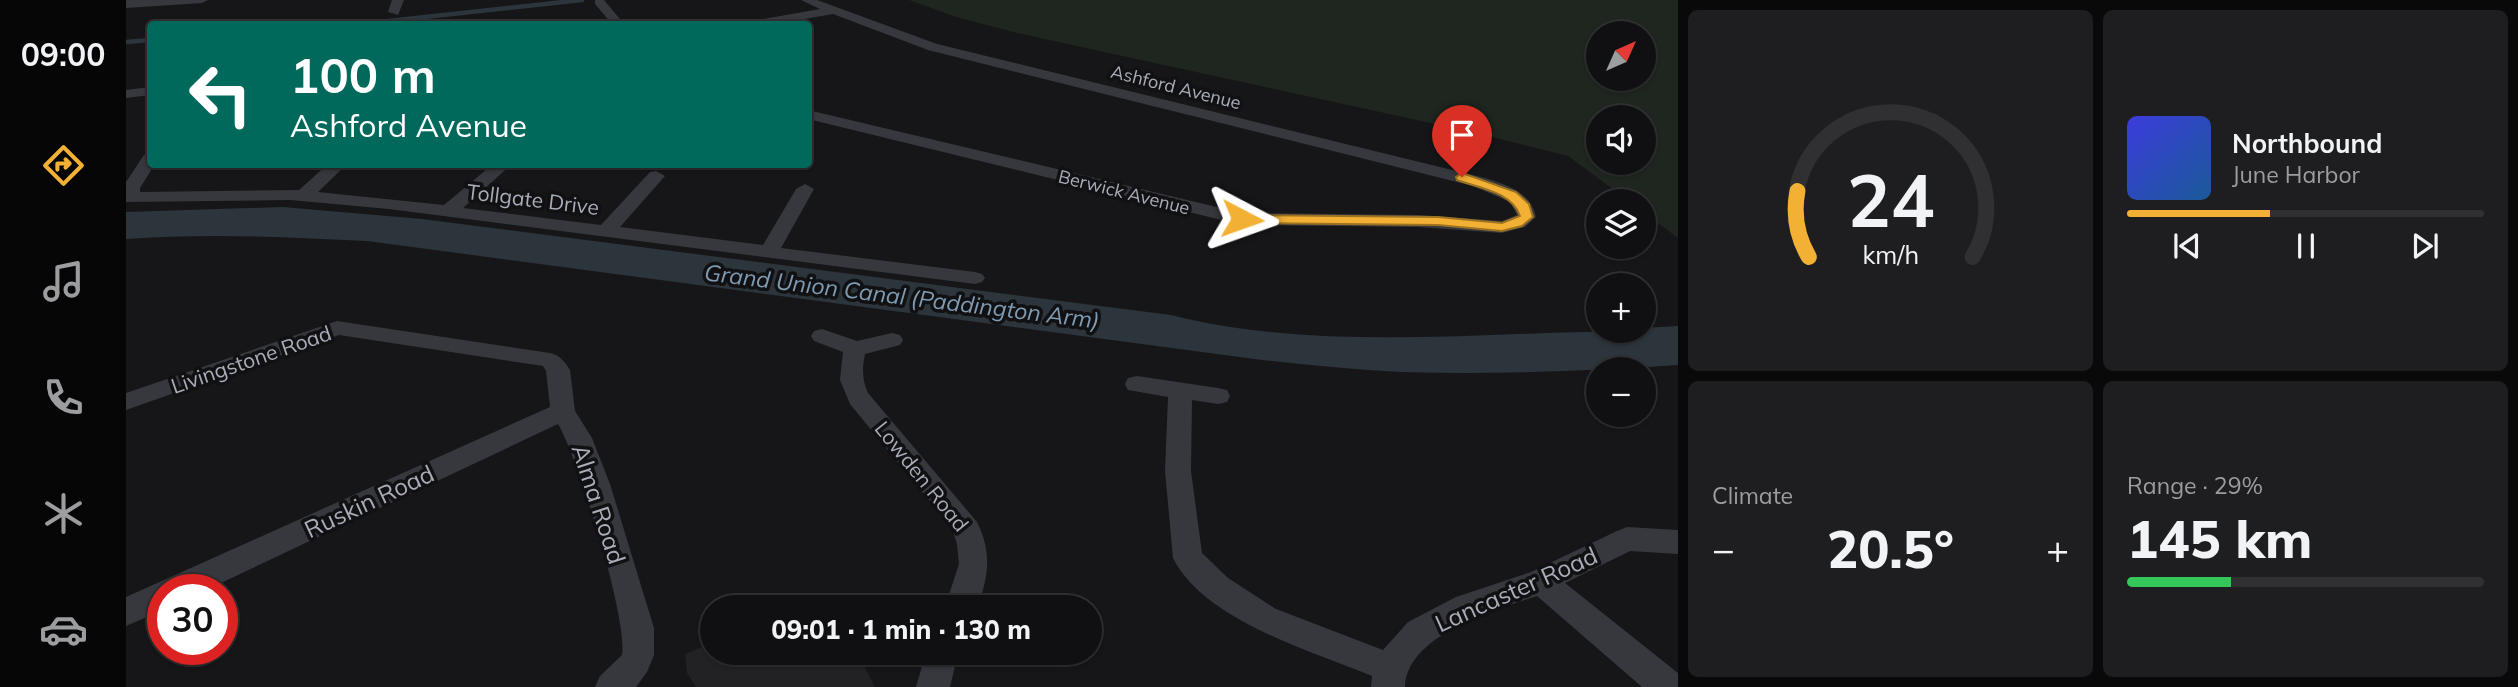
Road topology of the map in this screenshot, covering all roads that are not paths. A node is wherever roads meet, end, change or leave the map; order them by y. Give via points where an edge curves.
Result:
1 (202, 0) edge
2 (807, 0) edge
3 (599, 2) dead end
4 (126, 4) edge
5 (832, 10) junction
6 (615, 21) edge
7 (774, 21) edge
8 (147, 91) edge
9 (126, 94) edge
10 (812, 115) edge
11 (147, 164) edge
12 (334, 168) edge
13 (499, 168) edge
14 (656, 176) dead end
15 (805, 189) dead end
16 (303, 196) junction
17 (448, 211) junction
18 (1527, 217) joint
19 (606, 231) junction
20 (769, 252) junction
21 (975, 278) dead end
22 (822, 336) dead end
23 (892, 340) dead end
24 (855, 349) junction
25 (543, 357) joint
26 (1137, 384) dead end
27 (1180, 390) junction
28 (1218, 396) dead end
29 (126, 402) edge
30 (563, 411) junction
31 (1678, 542) edge
32 (210, 574) edge
33 (1541, 581) junction
34 (966, 595) edge
35 (147, 602) edge
36 (126, 612) edge
37 (939, 665) edge
38 (1389, 677) edge
39 (612, 687) edge
40 (933, 687) edge
41 (1670, 687) edge

1 - 4 street
2 - 5 street, Ashford Avenue
3 - 6 street
5 - 7 street
5 - 18 street, Ashford Avenue via 933,47 1479,182 1518,199
8 - 9 street
10 - 18 street, Berwick Avenue via 1242,219 1428,221 1502,227
11 - 16 street, Tollgate Drive via 131,188 131,198
12 - 16 street
13 - 17 street
14 - 19 street
15 - 20 street
16 - 17 street, Tollgate Drive
17 - 19 street, Tollgate Drive
19 - 20 street, Tollgate Drive
20 - 21 street, Tollgate Drive
22 - 24 street
23 - 24 street
24 - 34 street, Lowden Road via 850,377 859,398 971,537 976,563
25 - 29 street, Livingstone Road via 337,328
25 - 30 street, Alma Road via 558,370
26 - 27 street
27 - 28 street
27 - 38 street via 1178,471 1188,558 1217,587 1265,619
30 - 32 street, Ruskin Road
30 - 39 street, Alma Road via 596,484 638,628 638,658
31 - 33 street, Lancaster Road via 1627,540
33 - 38 street, Lancaster Road via 1467,607 1419,632
33 - 41 street
35 - 36 street
37 - 40 street

